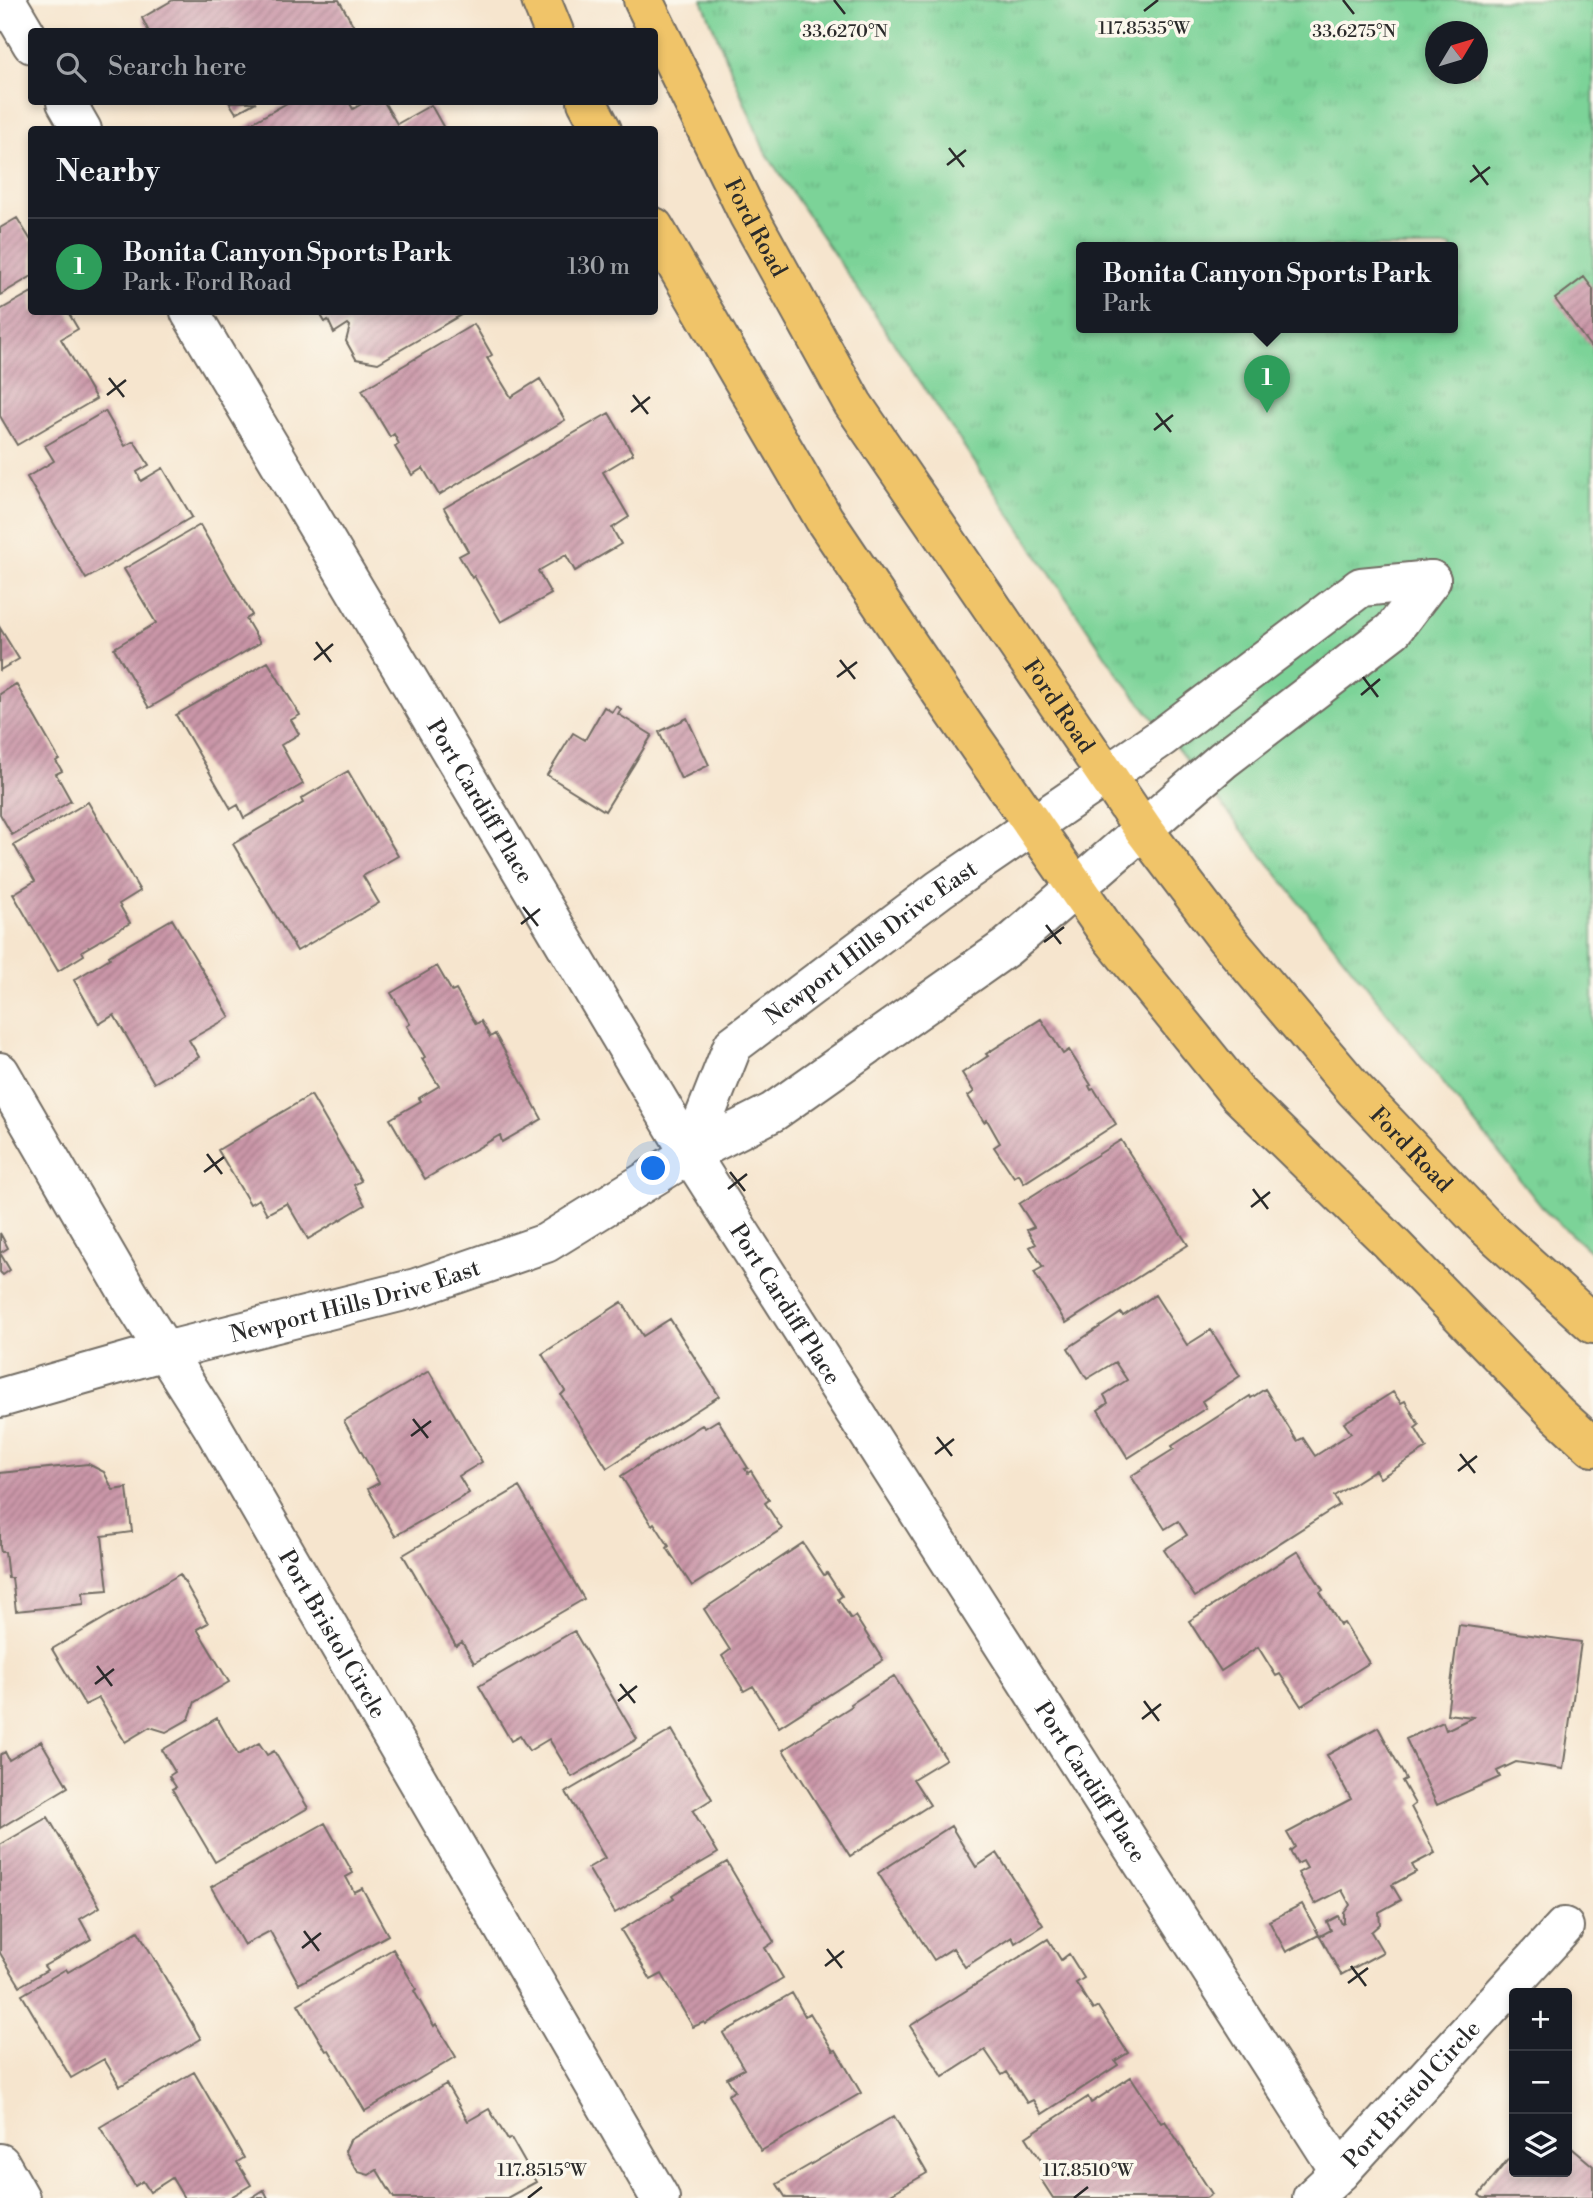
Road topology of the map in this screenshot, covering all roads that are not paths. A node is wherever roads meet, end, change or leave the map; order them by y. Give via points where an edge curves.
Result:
1 (6, 0) edge
2 (541, 0) edge
3 (643, 0) edge
4 (552, 28) edge
5 (657, 28) edge
6 (658, 31) edge
7 (28, 37) edge
8 (68, 105) edge
9 (589, 105) edge
10 (80, 126) edge
11 (600, 126) edge
12 (658, 234) edge
13 (192, 315) edge
14 (1106, 776) junction
15 (1032, 826) junction
16 (1144, 830) junction
17 (1076, 888) junction
18 (0, 1072) edge
19 (690, 1154) junction
20 (1593, 1324) edge
21 (164, 1351) junction
22 (0, 1398) edge
23 (1593, 1447) edge
24 (1564, 1927) dead end
25 (0, 2163) edge
26 (1340, 2172) junction
27 (20, 2198) edge
28 (660, 2198) edge
29 (1312, 2198) edge

1 - 7 street
2 - 4 main road
3 - 5 main road, Ford Road
6 - 14 main road, Ford Road via 748,214 853,404
8 - 10 street
9 - 11 main road
12 - 15 main road via 824,519
13 - 19 street, Port Cardiff Place
14 - 15 street, Newport Hills Drive East
14 - 16 main road, Ford Road
14 - 16 street, Newport Hills Drive East via 1361,587 1431,580 1393,630 1223,760
15 - 17 main road
15 - 19 street, Newport Hills Drive East via 940,889 733,1045
16 - 17 street, Newport Hills Drive East
16 - 20 main road, Ford Road via 1226,938 1354,1089 1483,1224
17 - 19 street, Newport Hills Drive East via 1006,947 773,1112
17 - 23 main road via 1238,1094
18 - 21 street, Port Bristol Circle
19 - 21 street, Newport Hills Drive East via 546,1243 416,1288
19 - 26 street, Port Cardiff Place
21 - 22 street, Newport Hills Drive East
21 - 28 street, Port Bristol Circle via 211,1424
24 - 26 street, Port Bristol Circle
25 - 27 street
26 - 29 street, Port Bristol Circle

